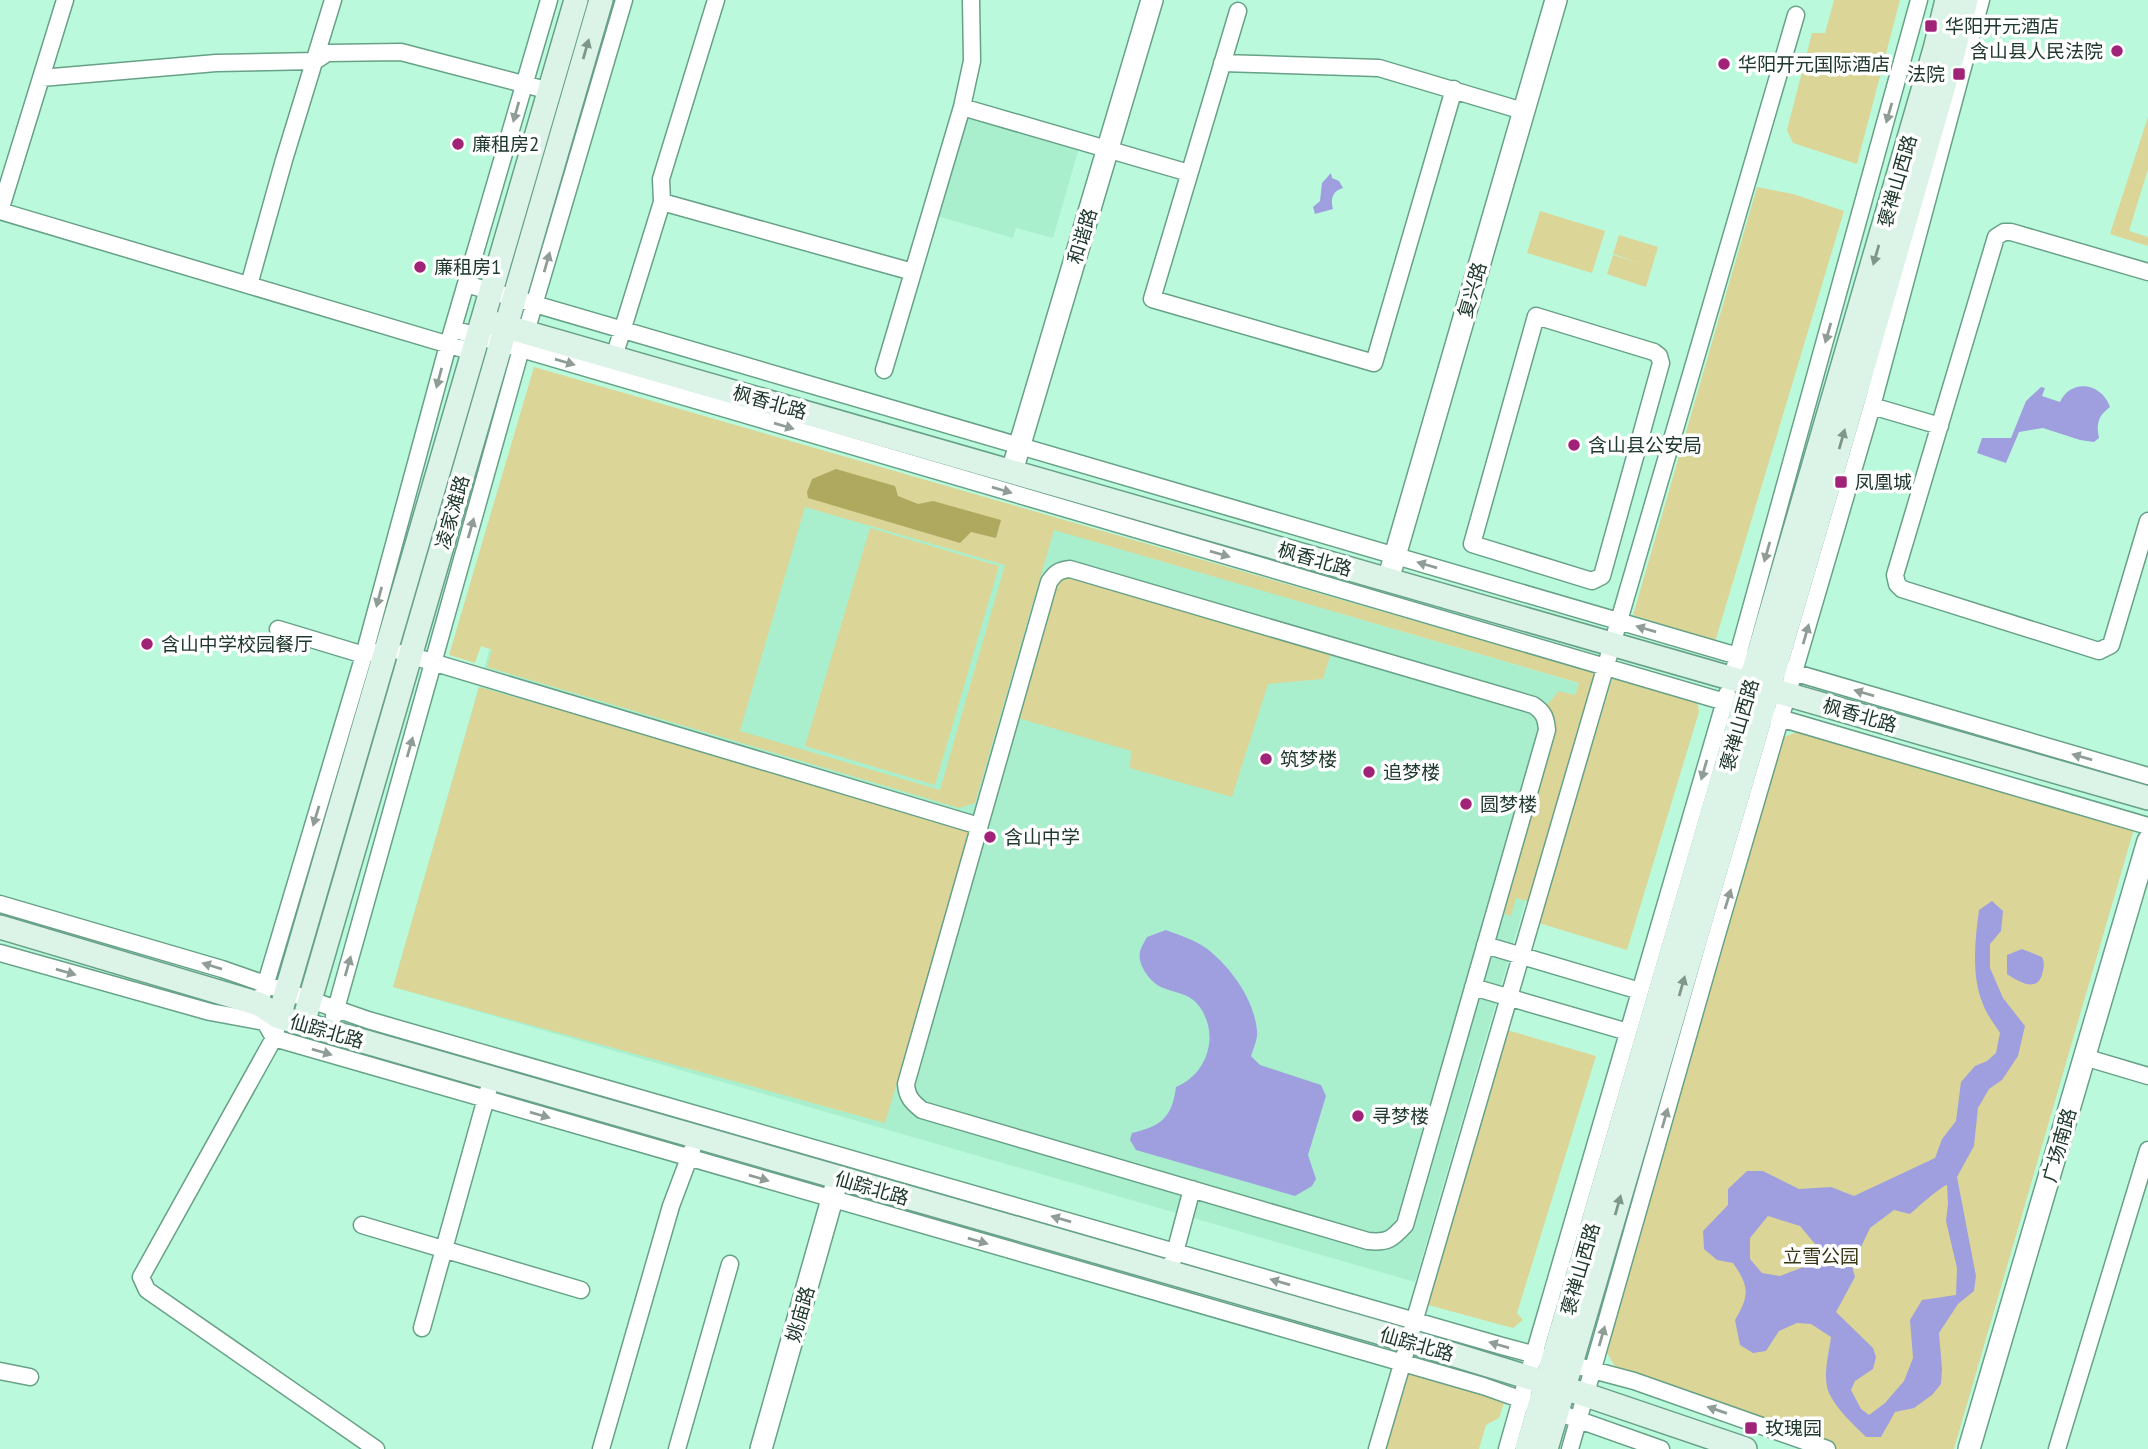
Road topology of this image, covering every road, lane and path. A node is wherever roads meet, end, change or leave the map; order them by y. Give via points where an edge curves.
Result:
1 (65, 0) edge
2 (332, 0) edge
3 (550, 0) edge
4 (576, 0) edge
5 (601, 0) edge
6 (624, 0) edge
7 (716, 0) edge
8 (971, 0) edge
9 (1152, 0) edge
10 (1556, 0) edge
11 (1919, 0) edge
12 (1947, 0) edge
13 (1966, 0) edge
14 (1982, 0) edge
15 (1238, 11) dead end
16 (1796, 15) dead end
17 (315, 61) junction
18 (1223, 63) junction
19 (41, 78) junction
20 (525, 83) junction
21 (1454, 89) junction
22 (550, 91) junction
23 (962, 107) junction
24 (1523, 111) junction
25 (1108, 150) junction
26 (1189, 173) junction
27 (662, 202) junction
28 (0, 211) edge
29 (913, 272) junction
30 (2148, 272) edge
31 (466, 284) junction
32 (249, 285) junction
33 (491, 291) junction
34 (524, 301) junction
35 (622, 330) junction
36 (478, 336) junction
37 (450, 337) junction
38 (514, 338) junction
39 (614, 357) junction
40 (884, 370) dead end
41 (1872, 406) junction
42 (1940, 426) junction
43 (1019, 446) junction
44 (1634, 462) junction
45 (1012, 471) junction
46 (1662, 471) junction
47 (2148, 521) edge
48 (1395, 556) junction
49 (1388, 580) junction
50 (1618, 621) junction
51 (278, 629) dead end
52 (387, 648) junction
53 (364, 655) junction
54 (410, 655) junction
55 (1609, 656) junction
56 (434, 662) junction
57 (1763, 676) junction
58 (1753, 710) junction
59 (2148, 776) edge
60 (2148, 797) edge
61 (979, 826) junction
62 (2148, 826) edge
63 (2148, 841) edge
64 (0, 904) edge
65 (3, 927) edge
66 (1485, 945) junction
67 (0, 952) edge
68 (1521, 956) junction
69 (1473, 987) junction
70 (1640, 991) junction
71 (1509, 997) junction
72 (310, 1000) junction
73 (270, 1009) junction
74 (336, 1009) junction
75 (303, 1024) junction
76 (329, 1032) junction
77 (1628, 1032) junction
78 (2084, 1057) junction
79 (2148, 1076) edge
80 (488, 1089) junction
81 (692, 1147) junction
82 (2148, 1150) edge
83 (835, 1188) junction
84 (1192, 1189) junction
85 (362, 1225) dead end
86 (445, 1250) junction
87 (730, 1264) dead end
88 (1170, 1273) junction
89 (581, 1290) dead end
90 (422, 1328) dead end
91 (1409, 1341) junction
92 (0, 1371) edge
93 (1560, 1374) junction
94 (30, 1377) dead end
95 (1549, 1409) junction
96 (376, 1449) edge
97 (601, 1449) edge
98 (677, 1449) edge
99 (761, 1449) edge
100 (1377, 1449) edge
101 (1507, 1449) edge
102 (1527, 1449) edge
103 (1546, 1449) edge
104 (1570, 1449) edge
105 (1661, 1449) edge
106 (1745, 1449) edge
107 (1827, 1449) edge
108 (1969, 1449) edge
109 (2057, 1449) edge

1 - 19 street
2 - 17 street
3 - 20 street
4 - 22 main road, 凌家滩路
34 -> 5 main road, 凌家滩路
34 -> 6 street
7 - 27 street via 661,179
8 - 23 street via 972,61
9 - 25 street, 和谐路
10 - 24 street, 复兴路
11 -> 57 street
12 -> 57 main road, 褒禅山西路
57 -> 13 main road, 褒禅山西路 via 1954,54
14 - 41 street
15 - 18 street
16 - 46 street
17 - 19 street via 216,63
17 - 20 street via 327,53 401,52
17 - 32 street
18 - 21 street via 1379,68
18 - 26 street
19 - 28 street
20 - 22 street
20 -> 31 street
21 - 24 street
21 - 26 street via 1374,363 1152,299
22 - 33 main road, 凌家滩路
23 - 25 street
23 - 29 street
24 - 48 street, 复兴路
25 - 26 street
25 - 43 street, 和谐路
27 - 29 street
27 - 35 street
28 - 32 street
29 - 40 street
30 - 42 street via 2011,232 1996,237
31 - 33 street
31 - 37 street
32 - 37 street
33 - 34 street
33 - 36 main road, 凌家滩路
34 - 35 street
34 - 38 main road, 凌家滩路
35 - 39 street
35 - 43 street
36 - 37 street
36 - 38 main road, 枫香北路
36 - 52 main road, 凌家滩路
37 -> 53 street
38 - 39 main road, 枫香北路
38 - 54 main road, 凌家滩路
38 -> 55 street
56 -> 38 street
39 - 45 main road, 枫香北路
41 - 42 street
57 -> 41 street
42 - 47 street via 1895,575 1902,589 2099,651 2111,645
43 - 45 street, 和谐路
43 - 48 street
44 - 44 street via 1661,363 1659,356 1536,316 1472,544 1592,581 1602,576
44 - 46 street
45 - 49 main road, 枫香北路
46 - 50 street
48 - 49 street, 复兴路
50 -> 48 street
49 - 55 main road, 枫香北路
50 - 55 street
57 -> 50 street
51 - 53 street
52 - 53 street
52 - 54 street
52 - 73 main road, 凌家滩路
53 -> 73 street
54 - 56 street
54 - 72 main road, 凌家滩路
55 - 57 main road, 枫香北路
55 - 58 street
55 - 68 street
56 - 61 street
74 -> 56 street
57 - 58 main road, 褒禅山西路
57 - 58 street
59 -> 57 street
57 - 60 main road, 枫香北路
58 - 62 street
58 -> 70 street
58 - 93 main road, 褒禅山西路
93 -> 58 street via 1712,951
61 - 66 street via 1049,582 1054,574 1070,569 1542,711 1547,730
61 - 84 street via 906,1094 922,1110
63 - 78 street, 广场南路
73 -> 64 street via 222,969
65 - 67 street
65 - 73 main road, 仙踪北路
66 - 68 street
66 - 69 street
67 -> 73 street via 210,1012
68 - 70 street
68 - 71 street
69 - 71 street
69 - 84 street via 1405,1225 1394,1238 1368,1241
70 - 77 street
71 - 77 street
71 - 91 street
72 - 73 street
72 - 74 street
72 - 75 main road, 凌家滩路
73 - 75 main road, 仙踪北路
73 -> 80 street
73 - 96 street via 141,1277 147,1290
74 - 76 street
93 -> 74 street
75 - 76 main road, 仙踪北路
76 - 80 main road, 仙踪北路
77 - 93 street
78 - 79 street
78 - 108 street, 广场南路
80 - 81 main road, 仙踪北路
80 - 86 street
81 - 83 main road, 仙踪北路
81 - 97 street
82 - 109 street
83 - 88 main road, 仙踪北路
83 -> 95 street
83 - 99 street, 姚庙路
84 - 88 street
85 - 86 street
86 - 89 street
86 - 90 street
87 - 98 street
88 - 91 main road, 仙踪北路
91 - 93 main road, 仙踪北路
91 - 100 street
92 - 94 street
93 - 95 main road, 褒禅山西路
93 - 95 street
93 - 106 main road, 仙踪北路
107 -> 93 street via 1634,1381
95 - 101 street
95 - 102 main road, 褒禅山西路
95 - 103 main road, 褒禅山西路
95 - 104 street
95 - 105 street

